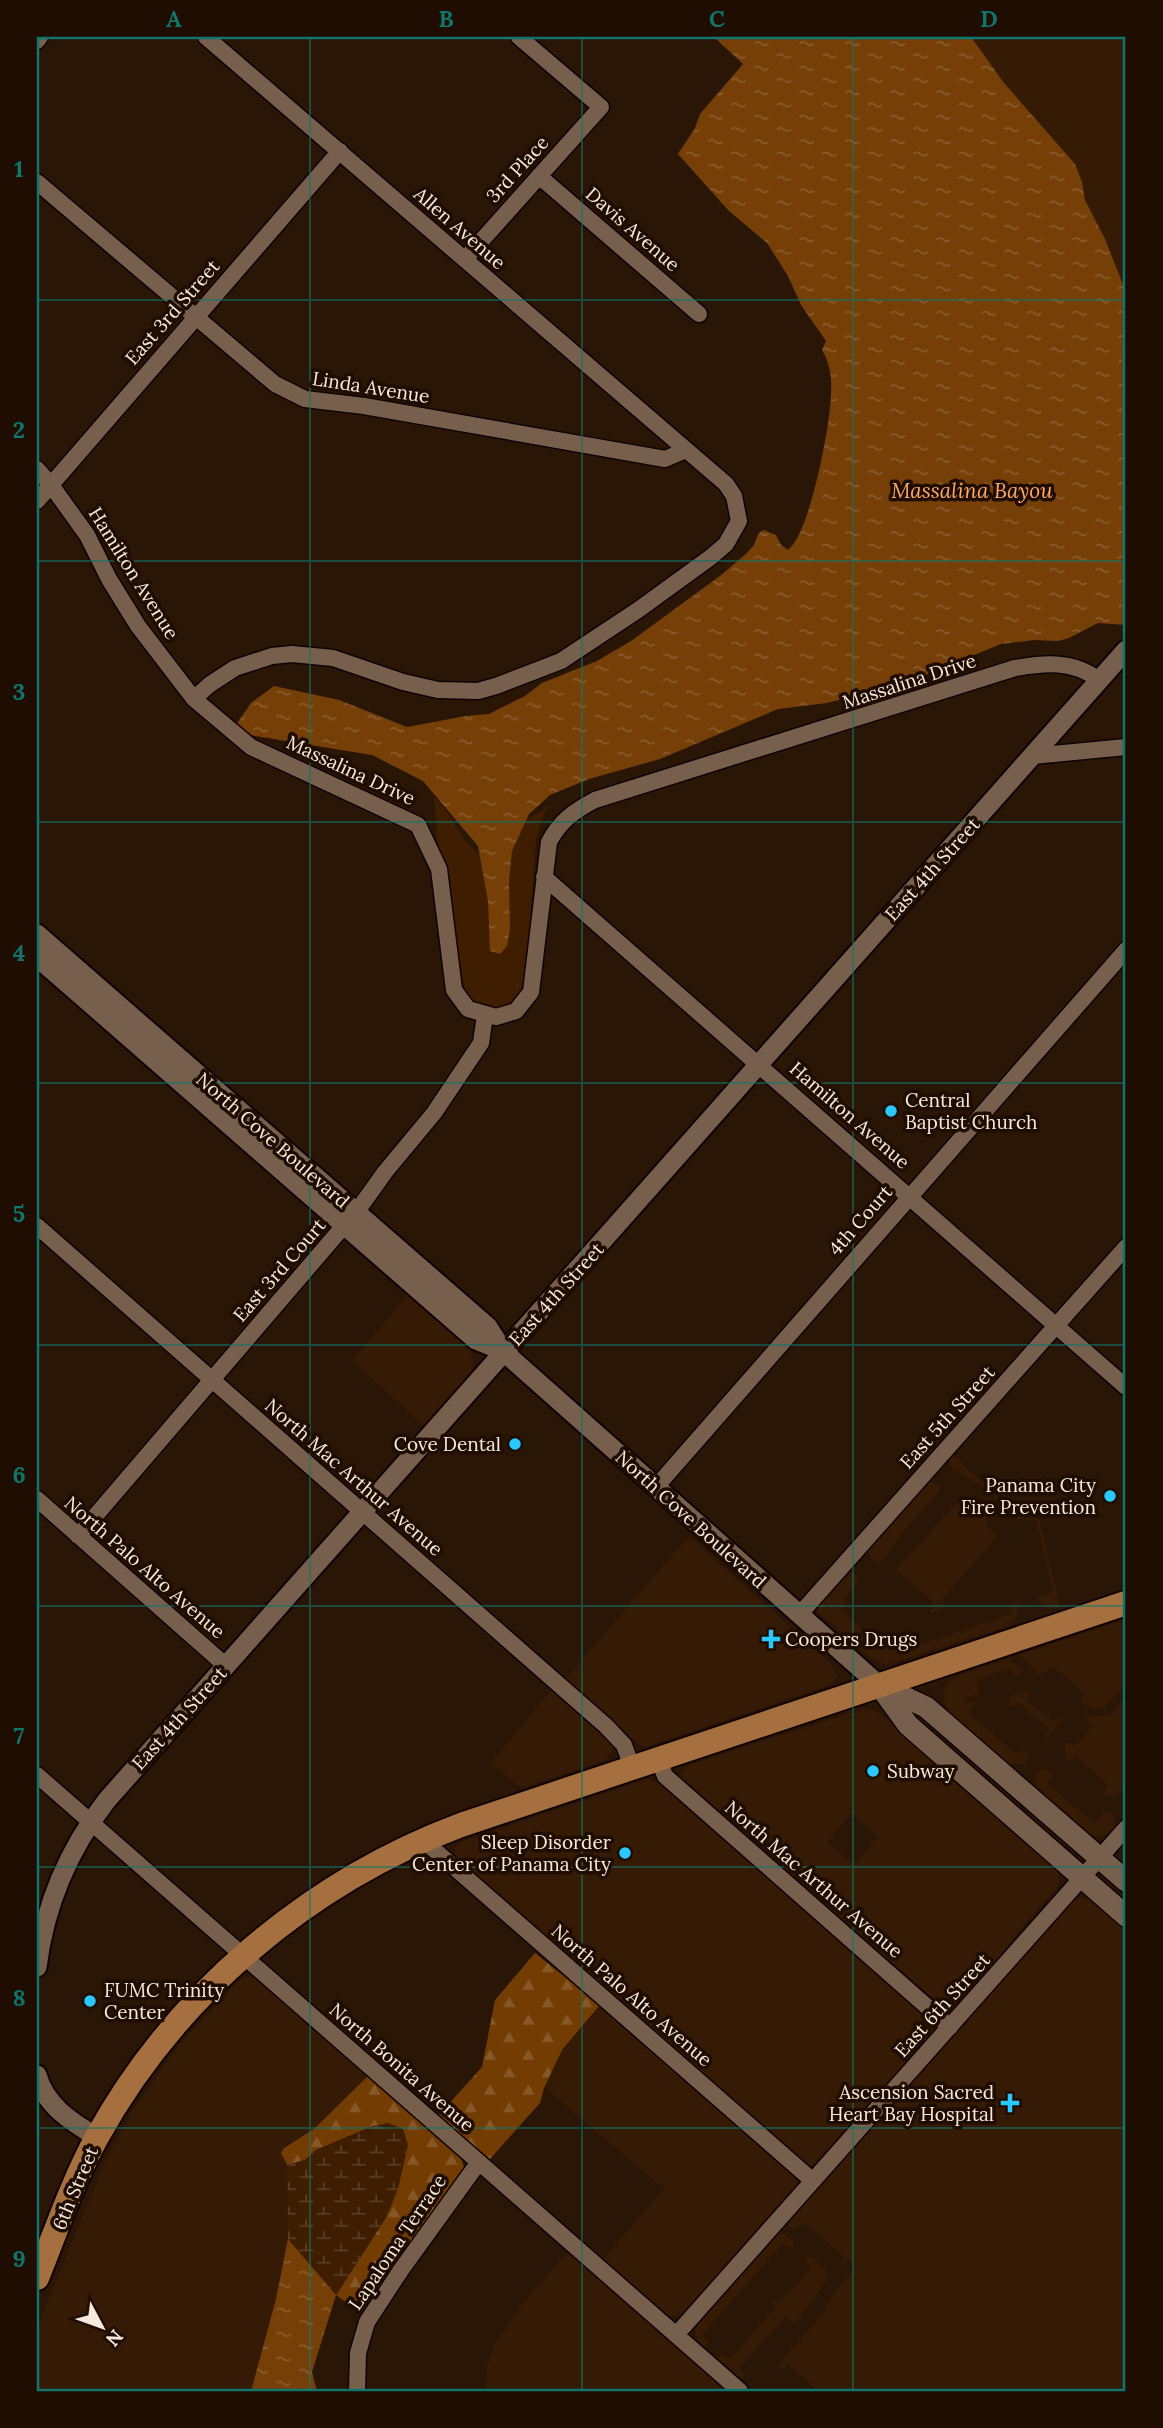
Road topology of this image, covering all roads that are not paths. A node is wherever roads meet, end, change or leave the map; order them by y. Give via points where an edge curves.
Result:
1 (40, 37) edge
2 (206, 37) edge
3 (519, 37) edge
4 (37, 41) edge
5 (340, 151) junction
6 (539, 176) junction
7 (37, 182) edge
8 (465, 259) junction
9 (699, 314) dead end
10 (196, 317) junction
11 (686, 450) junction
12 (37, 469) edge
13 (51, 485) junction
14 (37, 501) edge
15 (1126, 650) edge
16 (1099, 680) junction
17 (194, 699) junction
18 (1126, 747) edge
19 (1032, 756) junction
20 (544, 877) junction
21 (37, 934) edge
22 (1126, 950) edge
23 (37, 957) edge
24 (80, 983) junction
25 (485, 1015) junction
26 (759, 1064) junction
27 (909, 1195) junction
28 (350, 1219) junction
29 (37, 1226) edge
30 (1126, 1247) edge
31 (1057, 1325) junction
32 (504, 1352) junction
33 (212, 1379) junction
34 (1126, 1387) edge
35 (656, 1487) junction
36 (37, 1499) edge
37 (362, 1512) junction
38 (78, 1536) junction
39 (1126, 1603) edge
40 (799, 1615) junction
41 (225, 1665) junction
42 (879, 1685) junction
43 (658, 1758) junction
44 (632, 1767) junction
45 (37, 1775) edge
46 (90, 1822) junction
47 (1126, 1828) edge
48 (423, 1840) junction
49 (1099, 1858) junction
50 (1083, 1877) junction
51 (1126, 1881) edge
52 (1126, 1916) edge
53 (244, 1955) junction
54 (37, 1967) edge
55 (950, 2027) junction
56 (37, 2075) edge
57 (97, 2137) junction
58 (479, 2162) junction
59 (813, 2181) junction
60 (37, 2278) edge
61 (676, 2335) junction
62 (357, 2391) edge
63 (740, 2391) edge

1 - 4 street
2 - 5 street, Allen Avenue
3 - 6 street, 3rd Place via 601,107
5 - 8 street, Allen Avenue
5 - 10 street, East 3rd Street
6 - 8 street, 3rd Place
6 - 9 street, Davis Avenue
7 - 10 street, Linda Avenue
8 - 11 street, Allen Avenue
10 - 11 street, Linda Avenue via 275,384 305,399 665,459
10 - 13 street, East 3rd Street
11 - 17 street via 734,496 739,521 726,544 561,661 478,691 438,690 333,658 282,655 235,668
12 - 13 street, Hamilton Avenue
13 - 14 street, East 3rd Street
13 - 17 street, Hamilton Avenue via 87,535 138,626
15 - 16 street, East 4th Street
16 - 19 street, East 4th Street
16 - 20 street, Massalina Drive via 1062,664 1015,668 595,800 558,826 549,842
17 - 25 street, Massalina Drive via 251,747 418,825 439,869 454,990 468,1009
18 - 19 street
19 - 26 street, East 4th Street
20 - 25 street, Massalina Drive via 531,992 516,1011
20 - 26 street, Hamilton Avenue
21 - 24 street, North Cove Boulevard
22 - 27 street, 4th Court
23 - 24 street, North Cove Boulevard
24 - 28 street, North Cove Boulevard
25 - 28 street, East 3rd Court via 481,1043 434,1113
26 - 27 street, Hamilton Avenue
26 - 32 street, East 4th Street
27 - 31 street, Hamilton Avenue
27 - 35 street, 4th Court
28 - 32 street, North Cove Boulevard via 488,1327
28 - 33 street, East 3rd Court
29 - 33 street, North Mac Arthur Avenue
30 - 31 street, East 5th Street
31 - 34 street, Hamilton Avenue
31 - 40 street, East 5th Street
32 - 35 street, North Cove Boulevard
32 - 37 street, East 4th Street
33 - 37 street, North Mac Arthur Avenue
33 - 38 street, East 3rd Court
35 - 40 street, North Cove Boulevard
36 - 38 street, North Palo Alto Avenue
37 - 41 street, East 4th Street
37 - 44 street, North Mac Arthur Avenue via 606,1726 624,1744
38 - 41 street, North Palo Alto Avenue
39 - 42 main road, 6th Street
40 - 42 street, North Cove Boulevard
41 - 46 street, East 4th Street
42 - 43 main road, 6th Street
42 - 49 main road, North Cove Boulevard via 926,1707
42 - 50 main road, North Cove Boulevard via 908,1725
43 - 44 main road, 6th Street
43 - 55 street, North Mac Arthur Avenue via 665,1776
44 - 48 main road, 6th Street
45 - 46 street, North Bonita Avenue
46 - 53 street, North Bonita Avenue
46 - 54 street, East 4th Street via 53,1893
47 - 49 street, East 6th Street
48 - 53 main road, 6th Street via 327,1892
48 - 59 street, North Palo Alto Avenue
49 - 50 street, East 6th Street
49 - 51 main road, North Cove Boulevard
50 - 52 main road, North Cove Boulevard
50 - 55 street, East 6th Street
53 - 57 main road, 6th Street via 164,2040
53 - 58 street, North Bonita Avenue
55 - 59 street, East 6th Street
56 - 57 street via 57,2109
57 - 60 main road, 6th Street
58 - 61 street, North Bonita Avenue
58 - 62 street, Lapaloma Terrace via 367,2322 358,2353
59 - 61 street, East 6th Street
61 - 63 street, North Bonita Avenue

